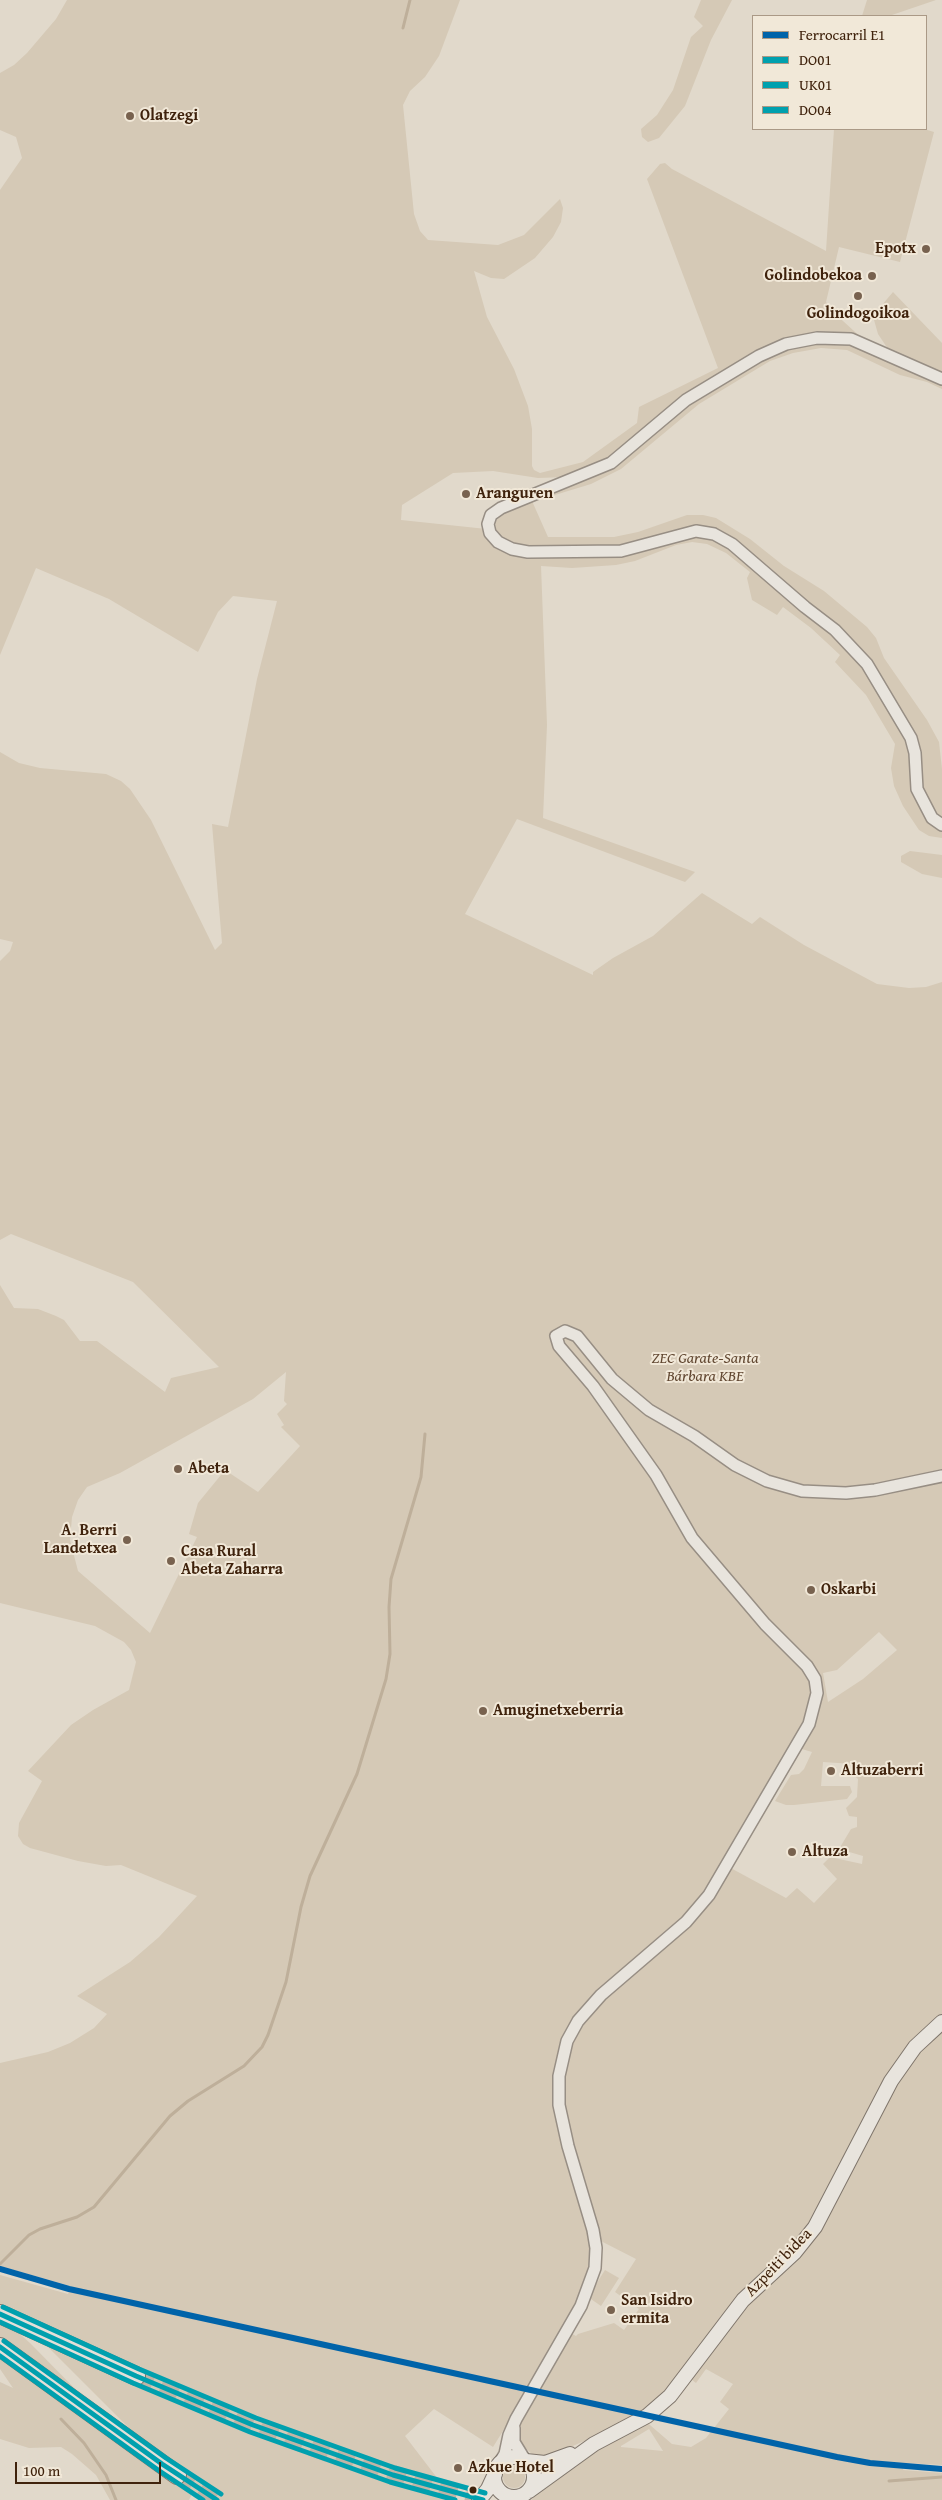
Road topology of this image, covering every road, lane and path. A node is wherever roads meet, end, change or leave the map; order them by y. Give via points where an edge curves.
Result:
1 (942, 379) edge
2 (942, 825) edge
3 (942, 1476) edge
4 (942, 2022) edge
5 (0, 2314) edge
6 (0, 2347) edge
7 (136, 2376) tunnel mouth
8 (516, 2419) junction
9 (594, 2444) junction
10 (526, 2461) junction
11 (496, 2470) junction
12 (177, 2475) tunnel mouth
13 (529, 2491) junction
14 (506, 2498) edge
15 (479, 2500) edge

1 - 2 street via 848,339 817,338 786,344 759,356 690,397 611,463 501,508 491,515 488,524 491,535 498,542 528,552 621,551 696,531 714,534 732,544 835,630 866,664 911,738 917,789 932,818
3 - 8 street via 846,1493 802,1491 773,1483 735,1465 649,1410 612,1379 574,1334 563,1331 556,1336 558,1345 593,1386 656,1475 692,1538 765,1624 807,1666 815,1679 817,1694 808,1724 709,1894 686,1922 601,1995 578,2021 567,2041 560,2068 559,2105 593,2230 595,2268 581,2306
4 - 9 main road, Azpeiti bidea via 916,2047 891,2081 828,2205 798,2248 745,2298 666,2400 643,2418
5 - 7 highway
6 - 12 highway
8 - 10 street via 514,2439
8 - 11 street
9 - 10 main road, Azpeiti bidea via 549,2462
9 - 13 main road, Azpeiti bidea
10 - 11 main road via 510,2458
10 - 13 main road via 534,2477
11 - 14 main road via 498,2488
11 - 15 main road
13 - 14 main road via 522,2496

